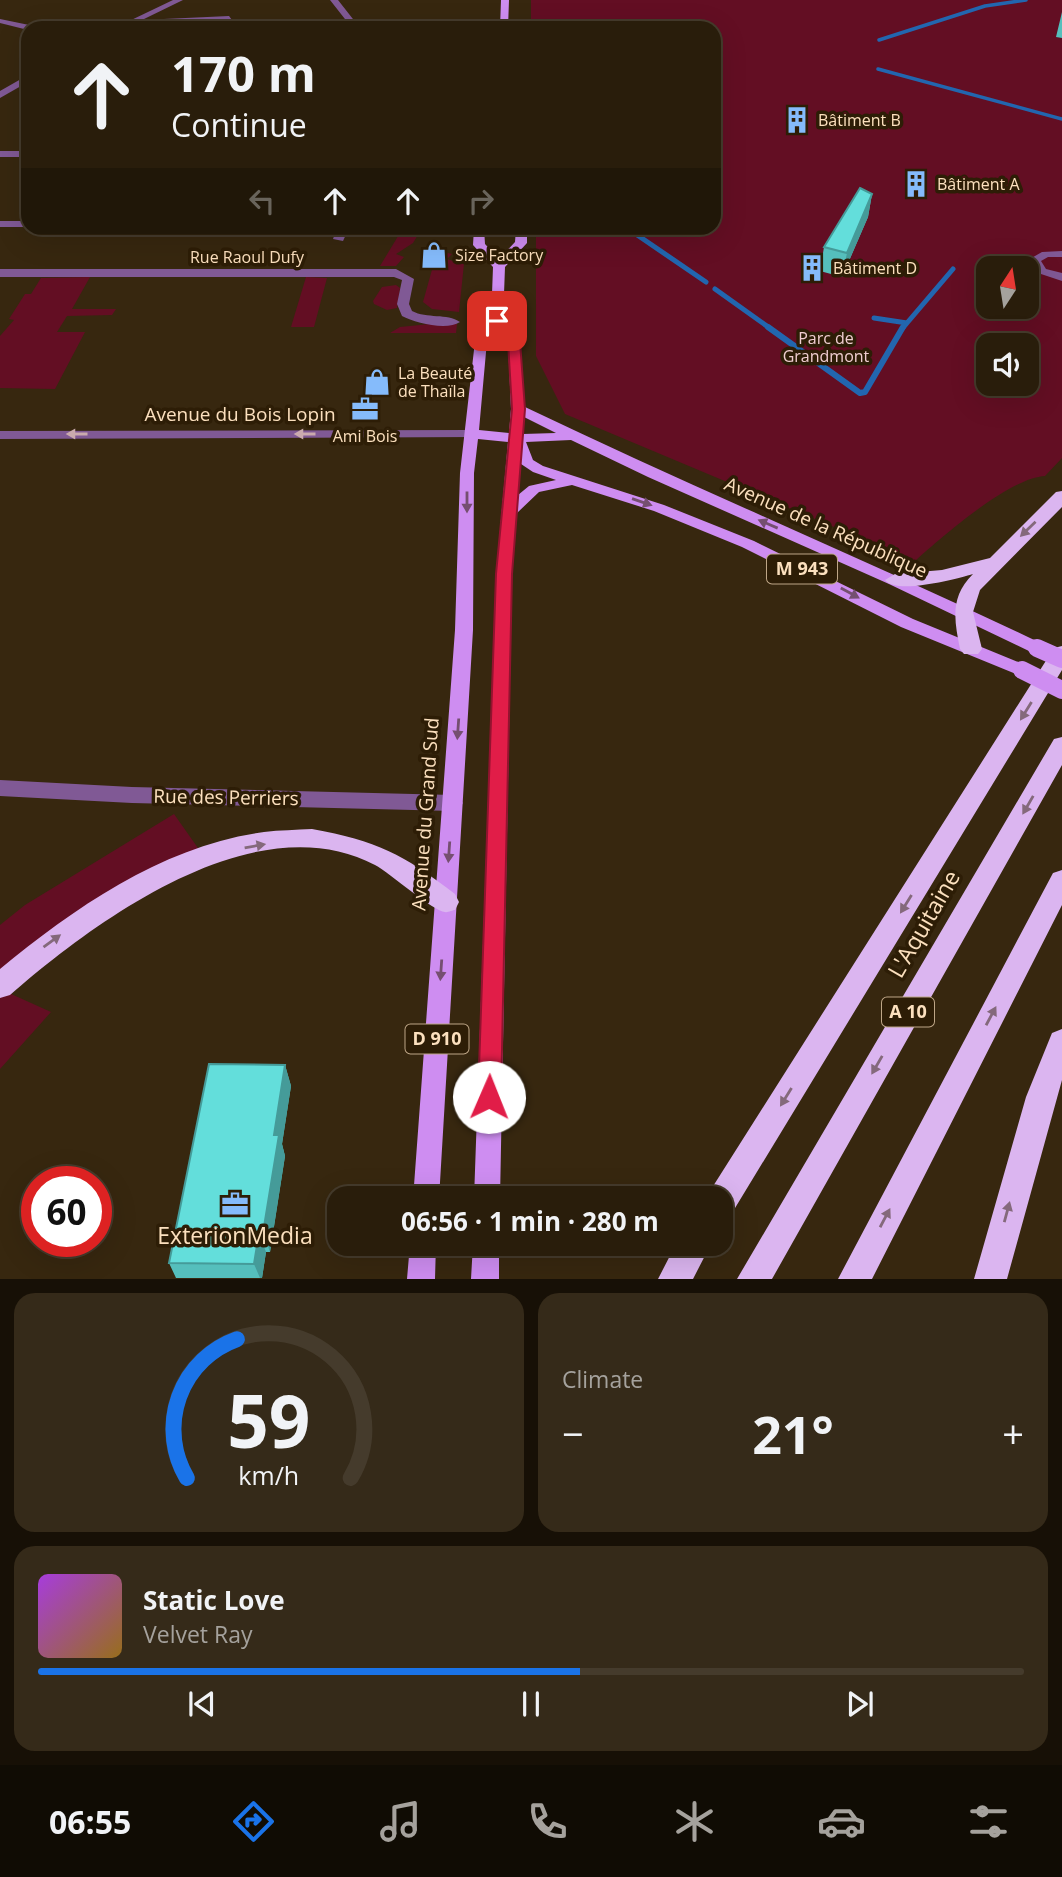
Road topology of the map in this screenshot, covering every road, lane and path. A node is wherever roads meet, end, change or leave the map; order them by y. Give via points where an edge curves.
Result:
1 (179, 0) edge
2 (334, 0) edge
3 (505, 0) edge
4 (0, 21) edge
5 (134, 21) edge
6 (155, 21) edge
7 (231, 21) edge
8 (350, 21) edge
9 (504, 21) edge
10 (21, 26) edge
11 (21, 82) edge
12 (0, 94) edge
13 (0, 154) edge
14 (21, 154) edge
15 (0, 224) edge
16 (21, 224) edge
17 (479, 235) edge
18 (521, 235) edge
19 (1062, 254) edge
20 (499, 266) junction
21 (0, 273) edge
22 (1062, 277) edge
23 (497, 321) junction
24 (454, 322) dead end
25 (518, 409) junction
26 (473, 434) junction
27 (4, 435) edge
28 (572, 437) junction
29 (516, 438) junction
30 (0, 450) edge
31 (577, 481) junction
32 (1062, 496) edge
33 (510, 511) junction
34 (993, 563) junction
35 (895, 579) junction
36 (963, 612) junction
37 (971, 649) junction
38 (1050, 650) edge
39 (1062, 659) edge
40 (1062, 690) edge
41 (1062, 746) edge
42 (0, 788) edge
43 (453, 803) junction
44 (1062, 880) edge
45 (446, 902) junction
46 (0, 986) edge
47 (1062, 1042) edge
48 (427, 1186) edge
49 (487, 1186) edge
50 (731, 1186) edge
51 (423, 1256) edge
52 (486, 1256) edge
53 (688, 1256) edge
54 (421, 1279) edge
55 (485, 1279) edge
56 (674, 1279) edge
57 (753, 1279) edge
58 (854, 1279) edge
59 (990, 1279) edge

1 - 5 street
2 - 8 street
3 - 9 main road
4 - 10 street
6 - 7 street via 229,15
11 - 12 street
13 - 14 street
15 - 16 street
17 - 20 main road via 479,245
18 - 20 main road via 522,243
19 - 22 street via 1034,260 1042,271
20 - 23 main road, D 910
21 - 24 street, Rue Raoul Dufy via 396,273 408,279 403,304 406,313
23 - 25 main road, D 910 via 514,342
23 - 26 main road, D 910 via 481,341
25 - 28 main road, Avenue de la République / M 943
25 - 29 main road, D 910
26 -> 27 street, Avenue du Bois Lopin
26 - 29 main road, M 943
26 -> 43 main road, Avenue du Grand Sud / D 910 via 467,473 464,630
27 - 30 street, Avenue du Bois Lopin via 11,442
28 - 29 main road, Avenue de la République / M 943
35 -> 28 main road, Avenue de la République / M 943
29 - 31 main road, M 943 via 527,462
29 - 33 main road, D 910
31 - 33 main road, M 943 via 534,489
31 -> 37 main road, M 943 via 748,544
32 -> 34 highway
33 - 49 main road, D 910 via 504,574
34 - 35 highway via 942,576
34 - 36 highway via 971,588
35 - 36 main road, Avenue de la République / M 943
36 - 37 highway
36 - 38 main road, Avenue de la République / M 943
37 - 40 main road, M 943, bridge
38 - 39 main road, Avenue de la République / M 943, bridge
38 -> 50 highway
41 -> 57 highway, L'Aquitaine / A 10
42 - 43 street, Rue des Perriers
43 -> 45 main road, Avenue du Grand Sud / D 910
58 -> 44 highway
46 -> 45 highway via 43,948 118,896 176,867 237,849 302,840 360,848 407,871
45 -> 48 main road, Avenue du Grand Sud / D 910
59 -> 47 highway via 1041,1097
51 - 54 main road
52 - 55 main road
53 - 56 highway

